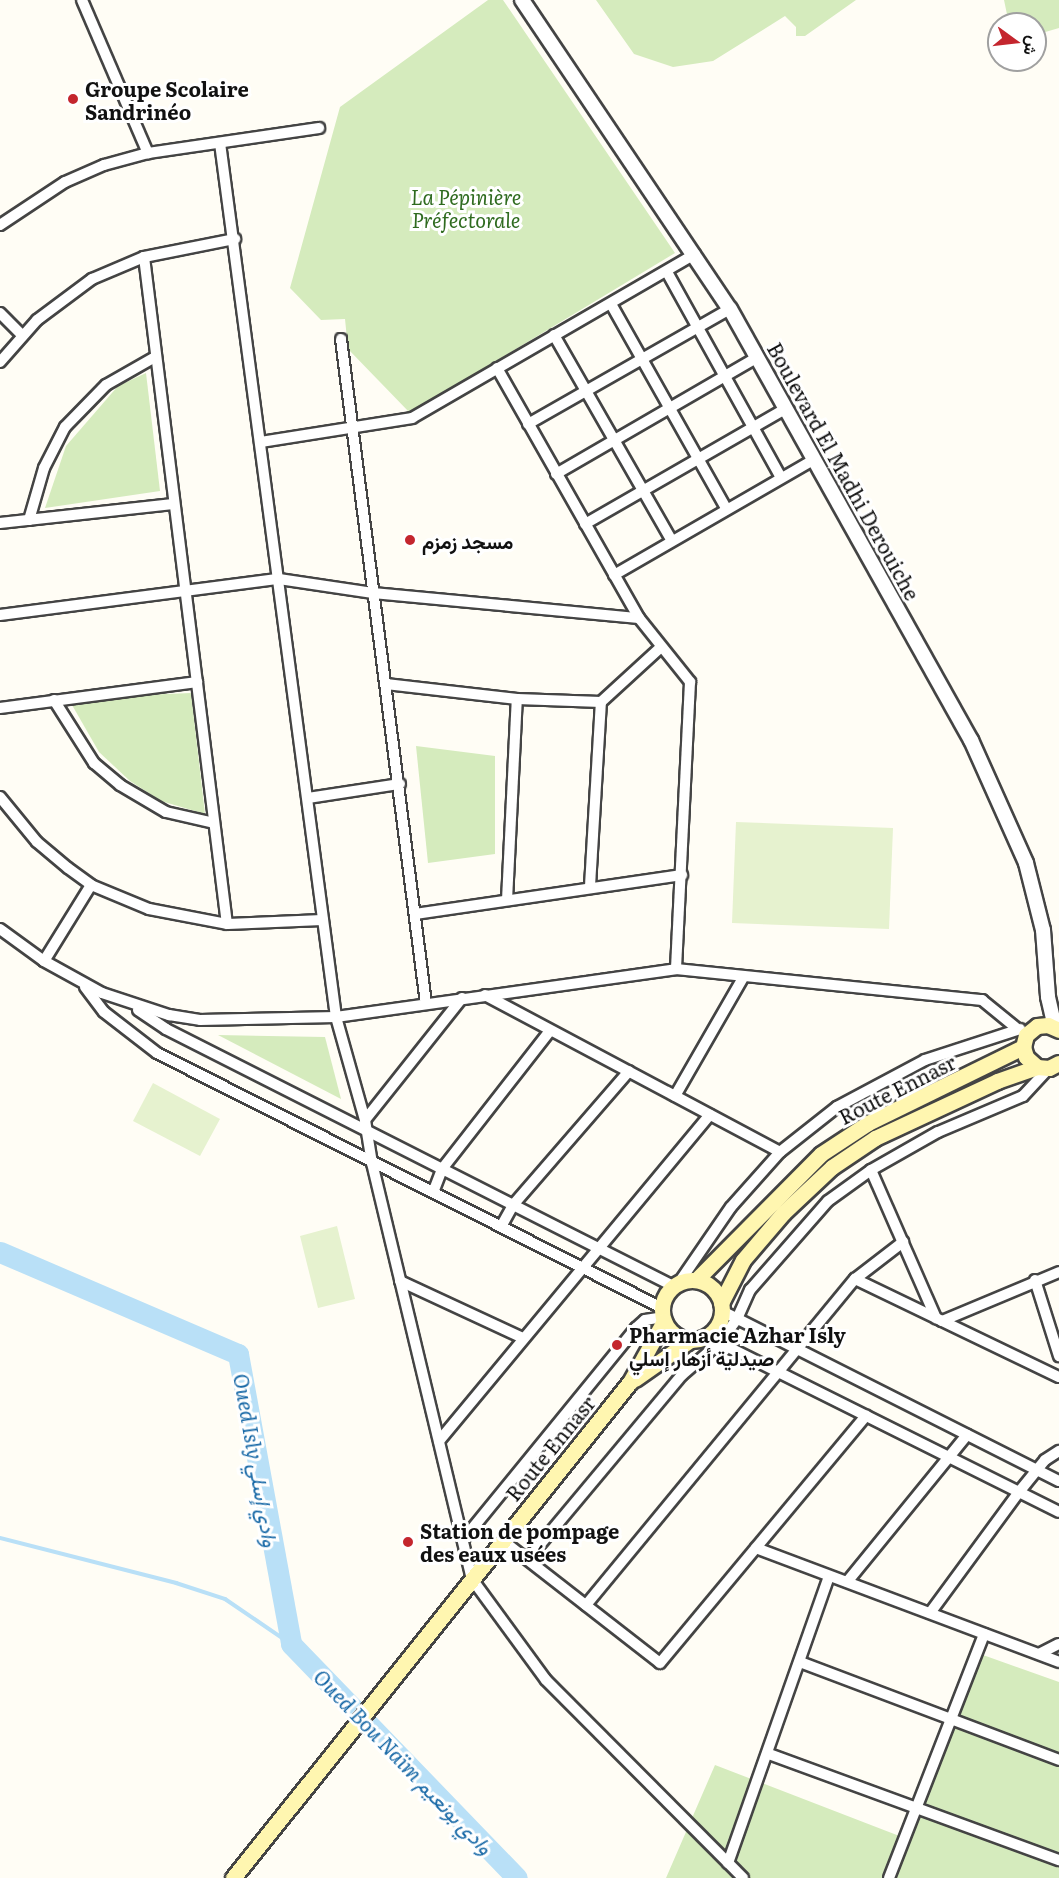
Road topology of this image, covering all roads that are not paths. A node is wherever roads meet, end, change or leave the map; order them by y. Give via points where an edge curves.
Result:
1 (82, 0) edge
2 (522, 0) edge
3 (319, 128) dead end
4 (220, 143) junction
5 (148, 153) junction
6 (0, 225) edge
7 (235, 238) junction
8 (695, 254) junction
9 (144, 257) junction
10 (667, 272) junction
11 (611, 304) junction
12 (730, 309) junction
13 (0, 313) edge
14 (697, 328) junction
15 (22, 335) junction
16 (554, 335) junction
17 (341, 339) dead end
18 (155, 357) junction
19 (758, 357) junction
20 (641, 360) junction
21 (0, 362) edge
22 (497, 368) junction
23 (725, 377) junction
24 (587, 392) junction
25 (788, 408) junction
26 (668, 409) junction
27 (528, 424) junction
28 (755, 427) junction
29 (352, 430) junction
30 (614, 441) junction
31 (261, 442) junction
32 (696, 459) junction
33 (815, 459) junction
34 (556, 474) junction
35 (781, 478) junction
36 (643, 489) junction
37 (173, 504) junction
38 (726, 508) junction
39 (29, 520) junction
40 (0, 523) edge
41 (585, 524) junction
42 (672, 541) junction
43 (614, 575) junction
44 (279, 579) junction
45 (184, 591) junction
46 (373, 592) junction
47 (0, 615) edge
48 (639, 618) junction
49 (660, 648) junction
50 (197, 682) junction
51 (386, 684) junction
52 (517, 699) junction
53 (54, 700) junction
54 (601, 702) junction
55 (0, 708) edge
56 (400, 784) junction
57 (0, 797) edge
58 (308, 798) junction
59 (214, 823) junction
60 (682, 875) junction
61 (91, 885) junction
62 (590, 886) junction
63 (507, 900) junction
64 (415, 914) junction
65 (323, 920) junction
66 (227, 924) junction
67 (0, 929) edge
68 (44, 961) junction
69 (676, 969) junction
70 (744, 976) junction
71 (83, 984) junction
72 (484, 995) junction
73 (1048, 997) junction
74 (462, 998) junction
75 (129, 1003) junction
76 (426, 1003) junction
77 (336, 1017) junction
78 (1027, 1028) junction
79 (1057, 1028) edge
80 (549, 1032) junction
81 (1023, 1047) junction
82 (1048, 1066) edge
83 (628, 1071) junction
84 (675, 1096) junction
85 (710, 1114) junction
86 (365, 1120) junction
87 (367, 1132) junction
88 (780, 1152) junction
89 (372, 1163) junction
90 (442, 1169) junction
91 (872, 1170) junction
92 (434, 1190) junction
93 (513, 1205) junction
94 (502, 1225) junction
95 (903, 1242) junction
96 (597, 1248) junction
97 (583, 1266) junction
98 (1059, 1272) edge
99 (855, 1279) junction
100 (696, 1280) junction
101 (1035, 1280) junction
102 (400, 1281) junction
103 (676, 1285) junction
104 (727, 1311) junction
105 (663, 1315) junction
106 (939, 1319) junction
107 (523, 1338) junction
108 (713, 1339) junction
109 (690, 1340) junction
110 (799, 1350) junction
111 (1059, 1356) edge
112 (779, 1373) junction
113 (1059, 1377) edge
114 (630, 1382) junction
115 (866, 1416) junction
116 (967, 1435) junction
117 (439, 1441) junction
118 (1059, 1451) edge
119 (946, 1456) junction
120 (1038, 1471) junction
121 (1059, 1481) edge
122 (1019, 1492) junction
123 (1059, 1512) edge
124 (463, 1540) junction
125 (502, 1540) junction
126 (756, 1548) junction
127 (528, 1559) junction
128 (829, 1576) junction
129 (472, 1579) junction
130 (847, 1582) junction
131 (586, 1605) junction
132 (930, 1614) junction
133 (984, 1634) junction
134 (1059, 1644) edge
135 (1039, 1654) junction
136 (800, 1662) junction
137 (1059, 1662) edge
138 (951, 1719) junction
139 (769, 1754) junction
140 (1059, 1760) edge
141 (915, 1810) junction
142 (1059, 1860) edge
143 (728, 1863) junction
144 (232, 1878) edge
145 (743, 1878) edge
146 (889, 1878) edge

1 - 5 street
2 - 8 street, Boulevard El Madhi Derouiche
3 - 4 street
4 - 5 street
4 - 7 street
5 - 6 street via 81,174
7 - 9 street
7 - 31 street
8 - 10 street
8 - 12 street, Boulevard El Madhi Derouiche
9 - 15 street via 74,290
9 - 18 street
10 - 11 street
10 - 14 street
11 - 16 street
11 - 20 street
12 - 14 street
12 - 19 street, Boulevard El Madhi Derouiche
13 - 15 street
14 - 20 street
14 - 23 street
15 - 21 street
16 - 22 street
16 - 24 street
17 - 29 street
18 - 37 street
18 - 39 street via 106,385 65,427 44,468
19 - 23 street
19 - 25 street, Boulevard El Madhi Derouiche
20 - 24 street
20 - 26 street
22 - 27 street
22 - 29 street via 412,418
23 - 26 street
23 - 28 street
24 - 27 street
24 - 30 street
25 - 28 street
25 - 33 street, Boulevard El Madhi Derouiche
26 - 30 street
26 - 32 street
27 - 34 street
28 - 32 street
28 - 35 street
29 - 31 street
29 - 46 street
30 - 34 street
30 - 36 street
31 - 44 street
32 - 36 street
32 - 38 street
33 - 35 street
33 - 73 street, Boulevard El Madhi Derouiche via 999,795 1026,862 1037,903
34 - 41 street
35 - 38 street
36 - 41 street
36 - 42 street
37 - 39 street
37 - 45 street
38 - 42 street
39 - 40 street
41 - 43 street
42 - 43 street
43 - 48 street
44 - 45 street
44 - 46 street
44 - 58 street
45 - 47 street
45 - 50 street
46 - 48 street
46 - 51 street
48 - 49 street
49 - 54 street
49 - 60 street via 681,667 690,682
50 - 53 street
50 - 59 street
51 - 52 street
51 - 56 street
52 - 54 street
52 - 63 street
53 - 55 street
53 - 59 street via 89,757 120,785 166,812
54 - 62 street
56 - 58 street
56 - 64 street
57 - 61 street via 37,842
58 - 65 street
59 - 66 street
60 - 62 street
60 - 69 street
61 - 66 street via 164,914
61 - 68 street
62 - 63 street
63 - 64 street
64 - 76 street
65 - 66 street
65 - 77 street
67 - 68 street
68 - 71 street
69 - 70 street
69 - 72 street
70 - 78 street via 982,1000
70 - 84 street
71 - 75 street
71 - 89 street via 104,1011 157,1053
72 - 74 street
72 - 80 street
73 - 78 street
73 - 79 street, Boulevard El Madhi Derouiche
74 - 76 street
74 - 86 street
75 - 77 street via 209,1021
75 - 87 street via 166,1029
76 - 77 street
77 - 86 street
78 - 79 main road
78 - 81 main road
78 - 88 street via 925,1060 859,1092
80 - 83 street
80 - 90 street
81 - 82 main road via 1026,1057
81 - 100 main road, Route Ennasr via 868,1123 821,1154
82 - 91 street via 1023,1096 938,1132
82 - 104 main road, Route Ennasr via 997,1081 875,1138 832,1167 783,1213 743,1260
83 - 84 street
83 - 93 street
84 - 85 street
85 - 88 street
85 - 96 street
86 - 87 street
87 - 89 street
87 - 90 street
88 - 103 street via 731,1207
89 - 92 street
89 - 102 street
90 - 92 street
90 - 93 street
91 - 95 street
91 - 104 street via 828,1201
92 - 94 street
93 - 94 street
93 - 96 street
94 - 97 street
95 - 99 street
95 - 106 street
96 - 97 street
96 - 103 street
97 - 105 street
97 - 107 street
98 - 101 street
99 - 106 street
99 - 110 street
100 - 103 main road
100 - 104 main road via 715,1290
101 - 106 street
101 - 111 street
102 - 107 street
102 - 117 street
103 - 105 main road
104 - 108 main road
104 - 110 street
105 - 109 main road via 675,1334
105 - 114 main road, Route Ennasr
105 - 124 street via 645,1320 636,1328
106 - 113 street
107 - 117 street
108 - 109 main road
108 - 112 street
108 - 127 street
109 - 114 main road, Route Ennasr
110 - 112 street
110 - 116 street
112 - 115 street
112 - 131 street
114 - 125 main road, Route Ennasr
115 - 119 street
115 - 126 street
116 - 119 street
116 - 120 street
117 - 124 street
118 - 120 street via 1045,1460
119 - 122 street
119 - 130 street
120 - 121 street
120 - 122 street
122 - 123 street
122 - 132 street
124 - 129 street
125 - 127 street
125 - 129 main road, Route Ennasr
126 - 128 street
126 - 131 street via 660,1664
127 - 131 street
128 - 130 street
128 - 136 street
129 - 143 street via 546,1680
129 - 144 main road, Route Ennasr
130 - 132 street
132 - 133 street
133 - 135 street
133 - 138 street
134 - 135 street
135 - 137 street
136 - 138 street
136 - 139 street
138 - 140 street
138 - 141 street
139 - 141 street
139 - 143 street
141 - 142 street
141 - 146 street
143 - 145 street

